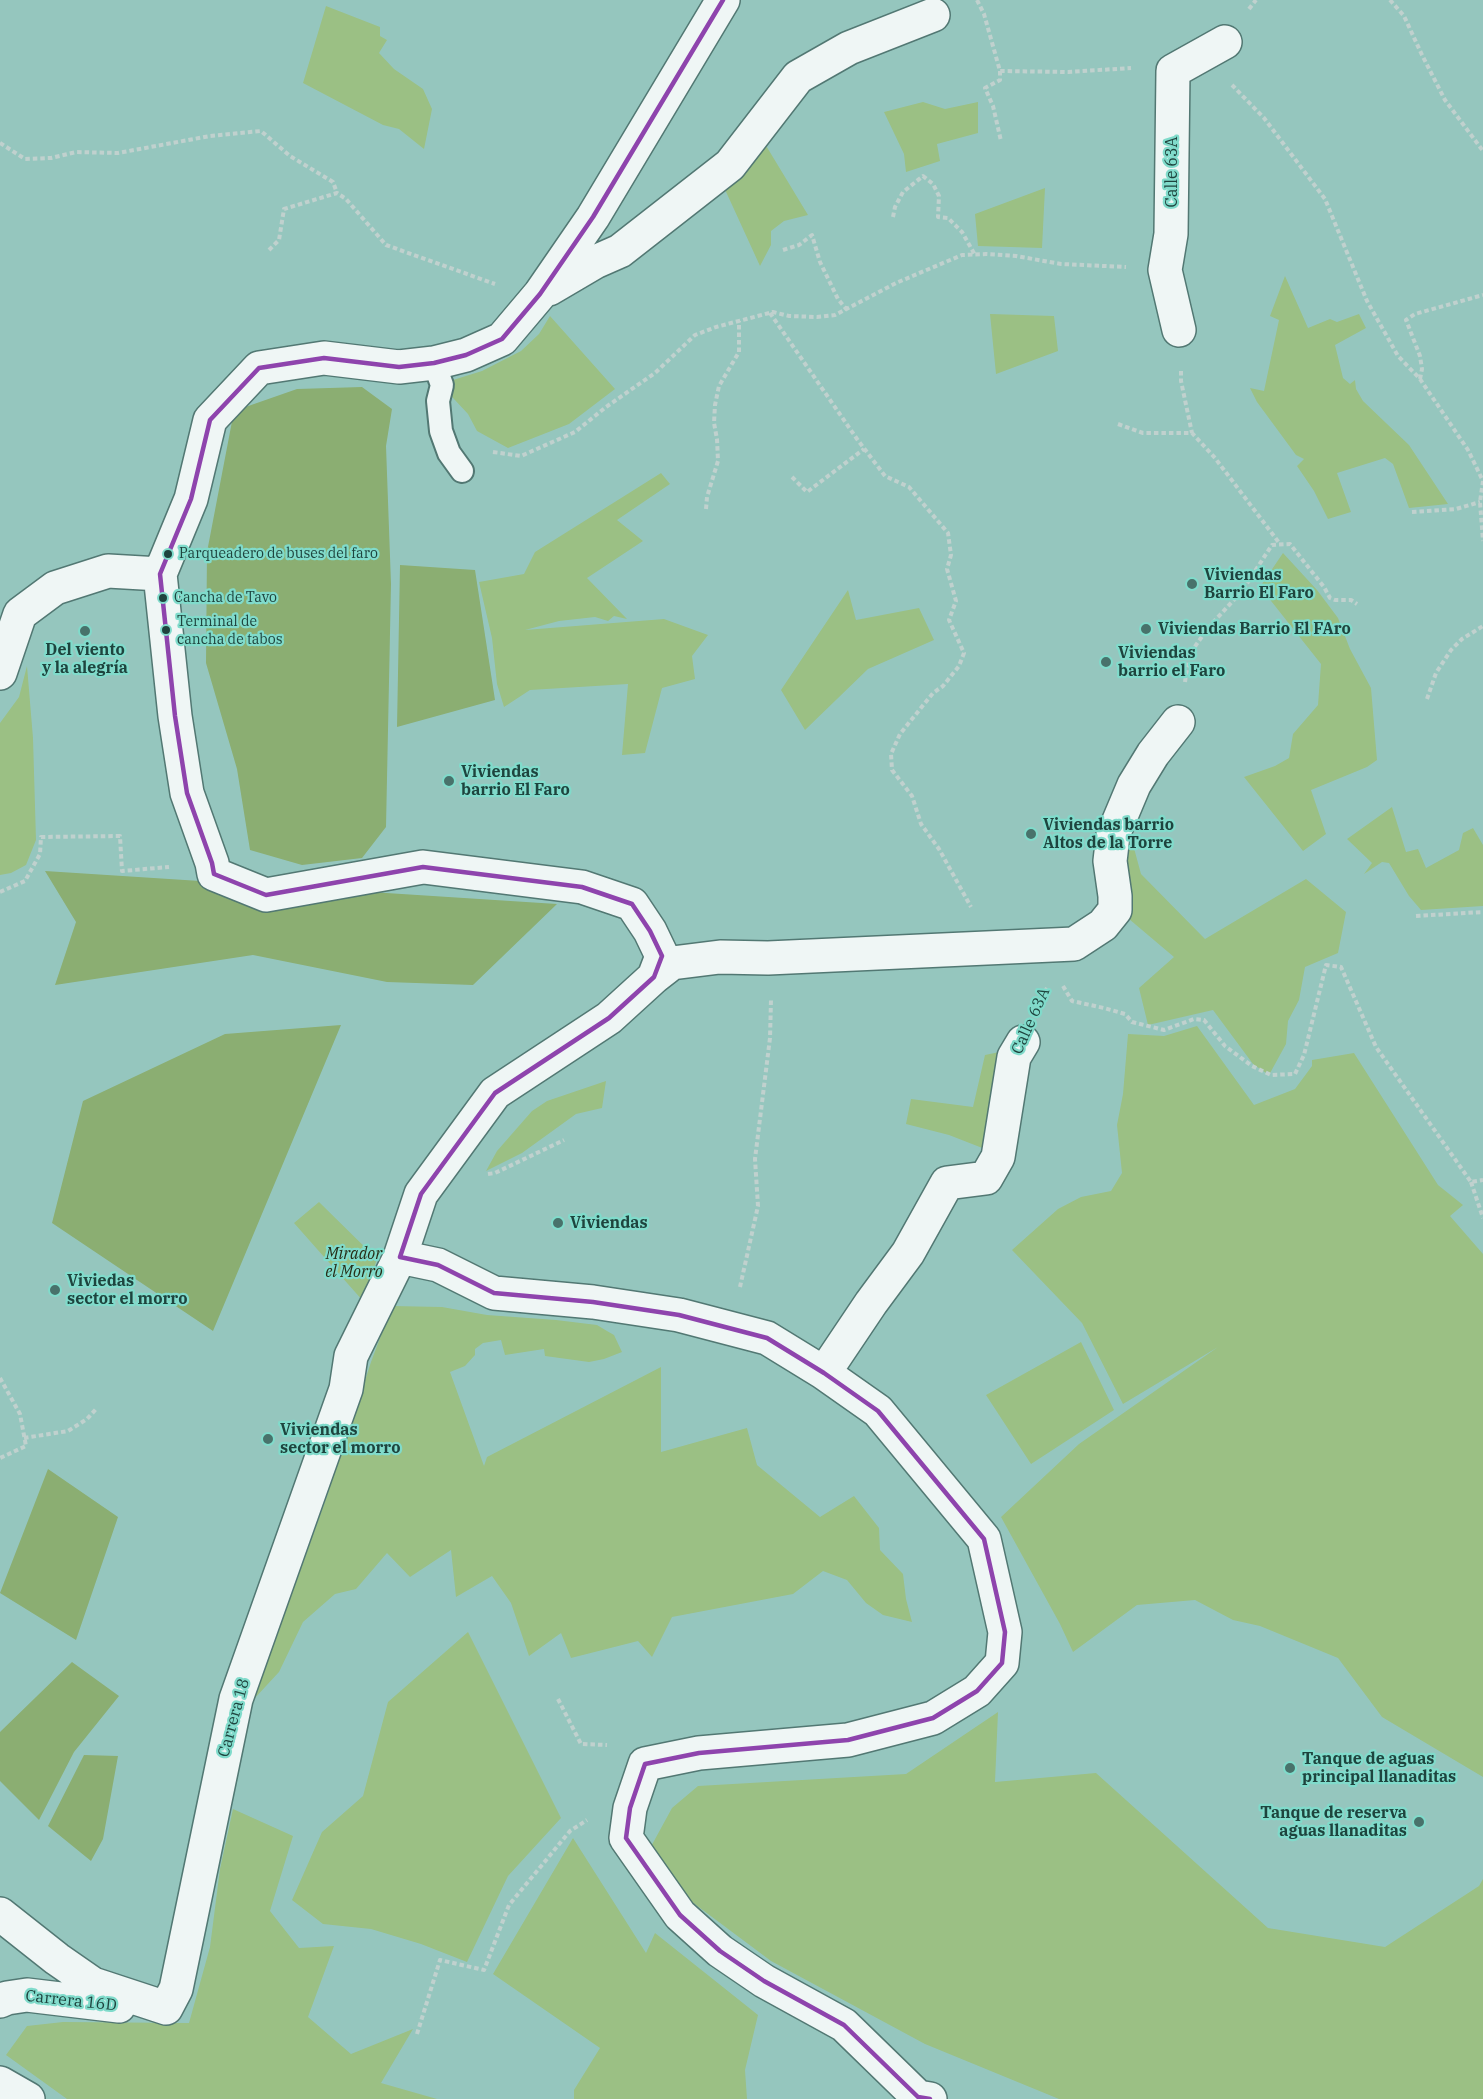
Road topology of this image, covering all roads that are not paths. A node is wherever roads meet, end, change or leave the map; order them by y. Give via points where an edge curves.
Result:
1 (723, 0) edge
2 (933, 15) dead end
3 (1211, 49) road end
4 (540, 294) junction
5 (1179, 330) road end
6 (434, 363) junction
7 (462, 471) dead end
8 (160, 574) junction
9 (0, 673) edge
10 (1178, 722) dead end
11 (654, 977) junction
12 (1023, 1042) road end
13 (400, 1257) junction
14 (824, 1373) junction
15 (0, 1914) edge
16 (142, 2000) junction
17 (0, 2001) edge
18 (0, 2083) edge
19 (922, 2098) edge
20 (28, 2099) edge

1 - 4 street via 611,188
2 - 4 street via 849,48 798,77 730,165 620,251
3 - 5 street, Calle 63A via 1173,71 1171,234 1165,270
4 - 6 street via 502,339 466,355
6 - 7 lane via 442,385 438,400 441,431 449,453
6 - 8 street via 399,367 324,358 260,368 210,420 191,499
8 - 9 street via 108,571 55,588 20,614
8 - 11 street via 187,793 214,874 266,895 423,867 582,887 632,904 662,956
10 - 11 street via 1134,785 1113,835 1110,861 1115,910 1103,925 1074,944 720,957 672,963
11 - 13 street via 609,1018 495,1094 421,1194
12 - 14 street, Calle 63A via 1014,1058 998,1157 986,1178 947,1183 908,1254
13 - 14 street via 438,1265 494,1293 593,1302 733,1328 766,1338
13 - 16 street, Carrera 18 via 351,1356 346,1389 236,1699 176,1989 166,2008
14 - 19 street via 878,1411 984,1539 1005,1632 1002,1663 977,1691 933,1718 848,1740 699,1753 641,1777 630,1808 626,1838 680,1915 720,1951 764,1982 844,2025
15 - 16 street, Carrera 18 via 93,1984
16 - 17 street, Carrera 16D via 124,2007 27,1995
18 - 20 street

